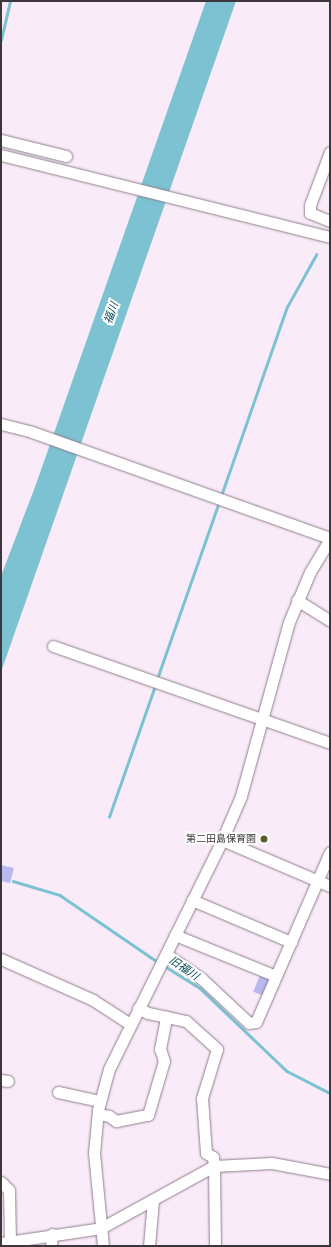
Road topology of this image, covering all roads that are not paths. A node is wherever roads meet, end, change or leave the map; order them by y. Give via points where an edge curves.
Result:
1 (1, 140) edge
2 (330, 152) edge
3 (1, 155) edge
4 (66, 156) dead end
5 (330, 221) edge
6 (330, 237) edge
7 (1, 424) edge
8 (329, 541) edge
9 (297, 600) junction
10 (330, 621) edge
11 (53, 646) dead end
12 (262, 721) junction
13 (330, 743) edge
14 (222, 840) junction
15 (330, 852) edge
16 (318, 881) junction
17 (330, 886) edge
18 (192, 900) junction
19 (175, 935) junction
20 (291, 942) junction
21 (166, 954) junction
22 (1, 959) edge
23 (276, 976) junction
24 (138, 1008) junction
25 (166, 1017) junction
26 (130, 1024) junction
27 (58, 1092) dead end
28 (100, 1101) junction
29 (98, 1114) junction
30 (214, 1166) junction
31 (330, 1174) edge
32 (1, 1182) edge
33 (153, 1200) junction
34 (102, 1228) junction
35 (52, 1234) junction
36 (6, 1243) edge
37 (51, 1246) edge
38 (103, 1246) edge
39 (149, 1246) edge
40 (215, 1246) edge

1 - 4 street
2 - 5 street via 310,205 310,213
3 - 6 street
7 - 8 street via 32,432
8 - 9 street
9 - 10 street
9 - 12 street
11 - 12 street
12 - 13 street
12 - 14 street via 243,790
14 - 16 street
14 - 18 street
15 - 16 street
16 - 17 street
16 - 20 street
18 - 19 street
18 - 20 street
19 - 21 street
19 - 23 street
20 - 23 street
21 - 23 street via 202,979 252,1024 256,1022
21 - 24 street
22 - 26 street via 93,1000
24 - 25 street
24 - 26 street
25 - 29 street via 160,1049 164,1061 148,1115 116,1122 109,1116
25 - 30 street via 190,1023 217,1049 202,1098 206,1152 214,1157
26 - 28 street via 109,1069
27 - 28 street
28 - 29 street
29 - 34 street via 94,1153
30 - 31 street via 272,1163
30 - 33 street
30 - 40 street
32 - 36 street via 9,1190
33 - 34 street
33 - 39 street
34 - 35 street
34 - 38 street
35 - 36 street
35 - 37 street

